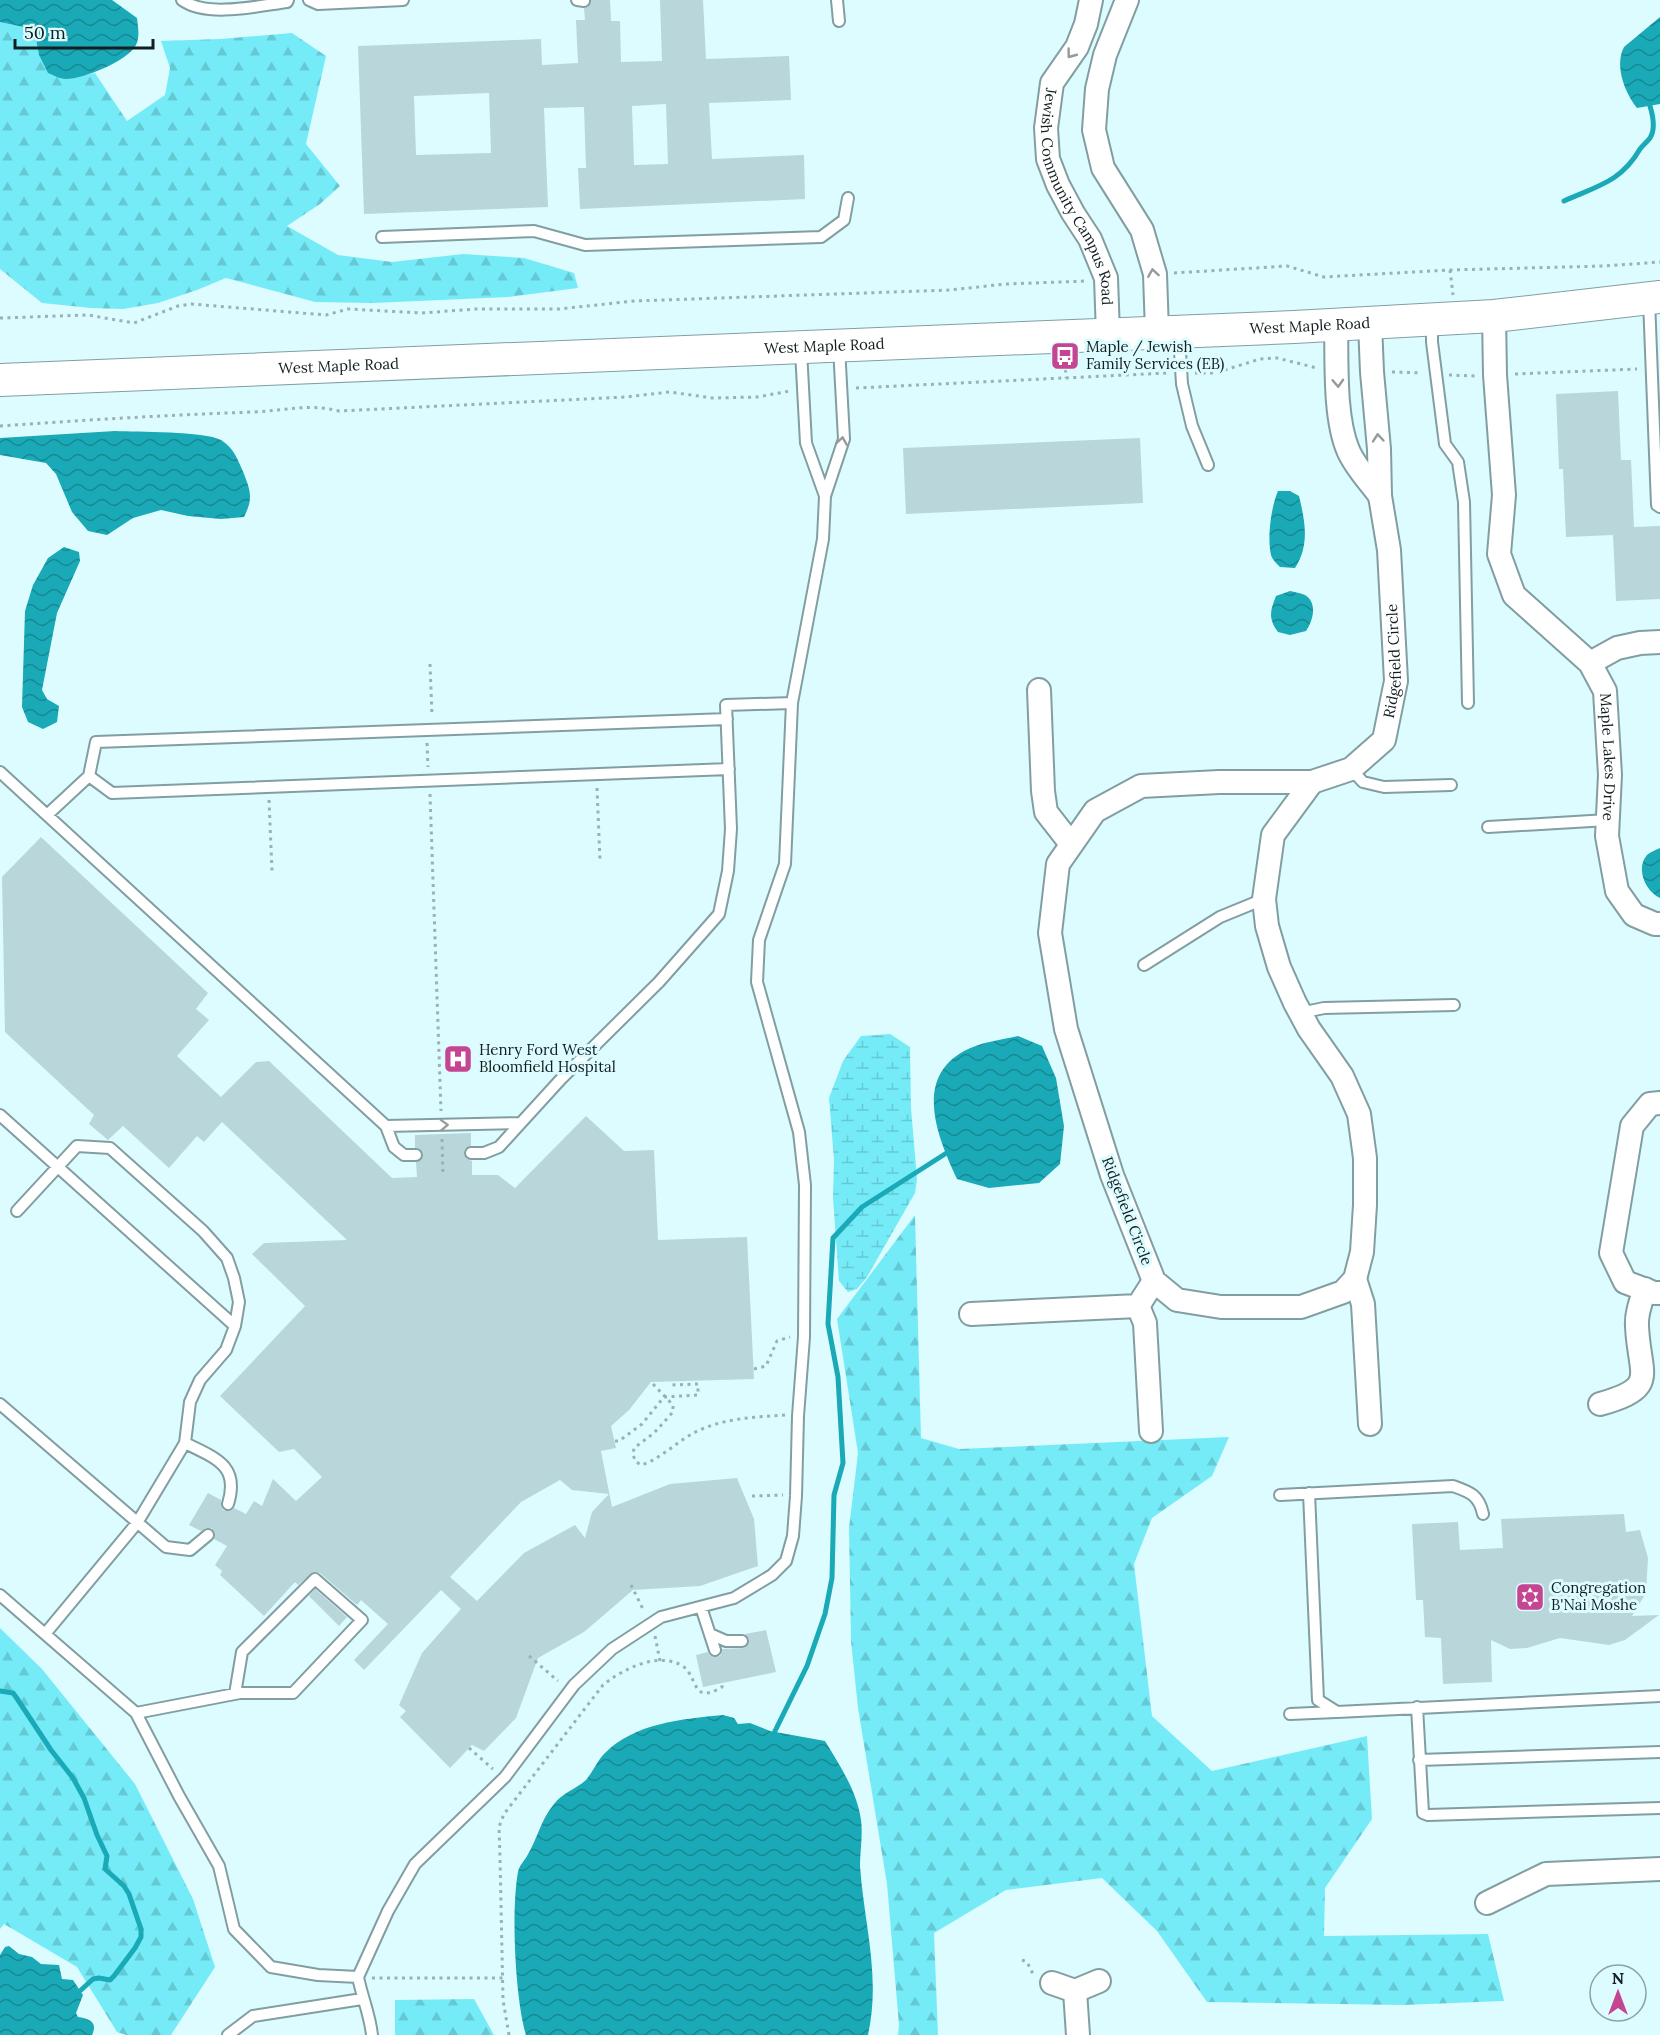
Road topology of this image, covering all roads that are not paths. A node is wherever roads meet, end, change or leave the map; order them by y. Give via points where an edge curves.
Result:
1 (182, 0) edge
2 (288, 0) edge
3 (309, 0) edge
4 (403, 0) edge
5 (837, 0) edge
6 (1091, 0) edge
7 (1127, 0) edge
8 (839, 21) dead end
9 (848, 198) dead end
10 (382, 237) dead end
11 (1656, 299) edge
12 (1494, 316) junction
13 (1432, 320) junction
14 (1370, 322) junction
15 (1336, 325) junction
16 (1168, 332) junction
17 (1108, 334) junction
18 (839, 346) junction
19 (800, 347) junction
20 (0, 380) edge
21 (1656, 403) edge
22 (1208, 465) dead end
23 (825, 496) junction
24 (1380, 496) junction
25 (1660, 507) edge
26 (1660, 642) edge
27 (1590, 663) junction
28 (1039, 690) dead end
29 (792, 703) junction
30 (1468, 703) dead end
31 (727, 719) junction
32 (729, 769) junction
33 (1351, 769) junction
34 (0, 772) edge
35 (89, 776) junction
36 (1311, 782) junction
37 (1450, 785) dead end
38 (47, 815) junction
39 (1608, 820) junction
40 (1488, 827) dead end
41 (1071, 844) junction
42 (1264, 899) junction
43 (1660, 924) edge
44 (1144, 965) dead end
45 (1454, 1005) dead end
46 (1300, 1013) junction
47 (1660, 1102) edge
48 (0, 1115) edge
49 (520, 1123) junction
50 (386, 1126) junction
51 (471, 1153) dead end
52 (416, 1155) dead end
53 (56, 1167) junction
54 (16, 1211) dead end
55 (1355, 1279) junction
56 (1154, 1281) junction
57 (1652, 1291) edge
58 (1138, 1306) junction
59 (971, 1314) dead end
60 (235, 1326) junction
61 (0, 1404) edge
62 (1600, 1404) dead end
63 (1370, 1424) dead end
64 (1151, 1431) dead end
65 (185, 1443) junction
66 (1309, 1493) junction
67 (1280, 1495) dead end
68 (228, 1504) dead end
69 (1483, 1514) dead end
70 (136, 1523) junction
71 (208, 1535) dead end
72 (0, 1595) edge
73 (701, 1606) junction
74 (710, 1634) junction
75 (45, 1635) junction
76 (738, 1643) dead end
77 (715, 1650) dead end
78 (235, 1694) junction
79 (1660, 1696) edge
80 (1417, 1707) junction
81 (1337, 1712) junction
82 (136, 1713) junction
83 (1290, 1714) dead end
84 (1660, 1752) edge
85 (1419, 1760) junction
86 (1660, 1808) edge
87 (1660, 1869) edge
88 (1487, 1902) dead end
89 (358, 1977) junction
90 (1043, 1980) road end
91 (1099, 1981) dead end
92 (1076, 1991) junction
93 (362, 1999) junction
94 (228, 2035) edge
95 (372, 2035) edge
96 (1078, 2035) edge

1 - 2 lane via 192,7 236,9
3 - 4 lane via 318,4
5 - 8 lane
6 -> 17 street, Jewish Community Campus Road via 1077,47 1052,83 1046,128 1048,159 1063,195 1090,238 1106,278
16 -> 7 street, Jewish Community Campus Road via 1142,230 1103,168 1094,130 1096,89
9 - 10 lane via 844,220 820,237 585,245 534,231
11 - 12 main road, West Maple Road
11 - 21 lane via 1652,368
12 - 13 main road, West Maple Road
12 - 27 street, Maple Lakes Drive via 1504,495 1499,554 1514,595
13 - 14 main road, West Maple Road
13 - 30 lane via 1445,444 1458,462 1464,502
14 - 15 main road, West Maple Road
24 -> 14 street, Ridgefield Circle
15 - 16 main road, West Maple Road
15 -> 24 street, Ridgefield Circle via 1345,442
16 - 17 main road, West Maple Road
16 - 22 lane via 1192,426
17 - 18 main road, West Maple Road
18 - 19 main road, West Maple Road
23 -> 18 lane via 844,439
19 - 20 main road, West Maple Road
19 - 23 lane via 806,443
21 - 25 lane
23 - 29 lane via 823,539
24 - 33 street, Ridgefield Circle via 1389,550 1396,681 1384,740
26 - 27 street via 1617,648
27 - 39 street, Maple Lakes Drive via 1605,691 1610,775
28 - 41 street via 1046,812
29 - 31 lane via 726,705
29 - 73 lane via 785,864 759,940 757,982 799,1132 805,1185 804,1337 793,1536 786,1561 772,1575 734,1598
31 - 32 lane
31 - 35 lane via 96,742
32 - 35 lane via 112,793
32 - 49 lane via 731,829 719,914 659,982
33 - 36 street, Ridgefield Circle
33 - 37 lane via 1363,782 1384,787
34 - 38 lane
35 - 38 lane
36 - 41 street, Ridgefield Circle via 1142,786 1095,811
36 - 42 street via 1272,835
38 - 50 lane
39 - 40 lane
39 - 43 street, Maple Lakes Drive via 1607,836 1617,891 1634,915
41 - 56 street, Ridgefield Circle via 1058,864 1050,933 1066,1029 1112,1175
42 - 44 lane via 1220,917
42 - 46 street via 1279,967
45 - 46 lane via 1324,1008
46 - 55 street via 1342,1076 1359,1114 1365,1194 1362,1252
47 - 57 street via 1650,1104 1632,1126 1611,1253 1625,1282
48 - 53 lane
50 -> 49 lane
49 - 51 lane via 499,1147
50 - 52 lane via 394,1147 404,1155
53 - 54 lane
53 - 60 lane
53 - 60 lane via 77,1146 110,1148 195,1223 226,1258 234,1278 239,1302
55 - 56 street, Ridgefield Circle via 1343,1292 1301,1307 1221,1307 1177,1300
55 - 63 street via 1363,1305
56 - 58 street
57 - 62 street via 1636,1325 1644,1377 1638,1389 1626,1397
58 - 59 street
58 - 64 street via 1145,1323
60 - 65 lane via 226,1350 201,1380 190,1402
61 - 70 lane
65 - 68 lane via 228,1469 233,1488
65 - 70 lane
66 - 67 lane
66 - 69 lane via 1454,1486 1478,1498
66 - 81 lane via 1318,1700
70 - 71 lane via 166,1547 190,1550
70 - 75 lane
72 - 75 lane
73 - 74 lane
73 - 89 lane via 661,1617 612,1649 574,1685 503,1779 415,1864
74 - 76 lane
74 - 77 lane
75 - 82 lane
78 - 78 lane via 293,1693 362,1620 315,1579 242,1652
78 - 82 lane
79 - 80 lane
80 - 81 lane
80 - 85 lane
81 - 83 lane
82 - 89 lane via 219,1866 234,1929 271,1967
84 - 85 lane
85 - 86 lane via 1425,1814
87 - 88 street via 1546,1874
89 - 93 lane
90 - 92 street
91 - 92 street
92 - 96 street
93 - 94 lane via 253,2016
93 - 95 lane

